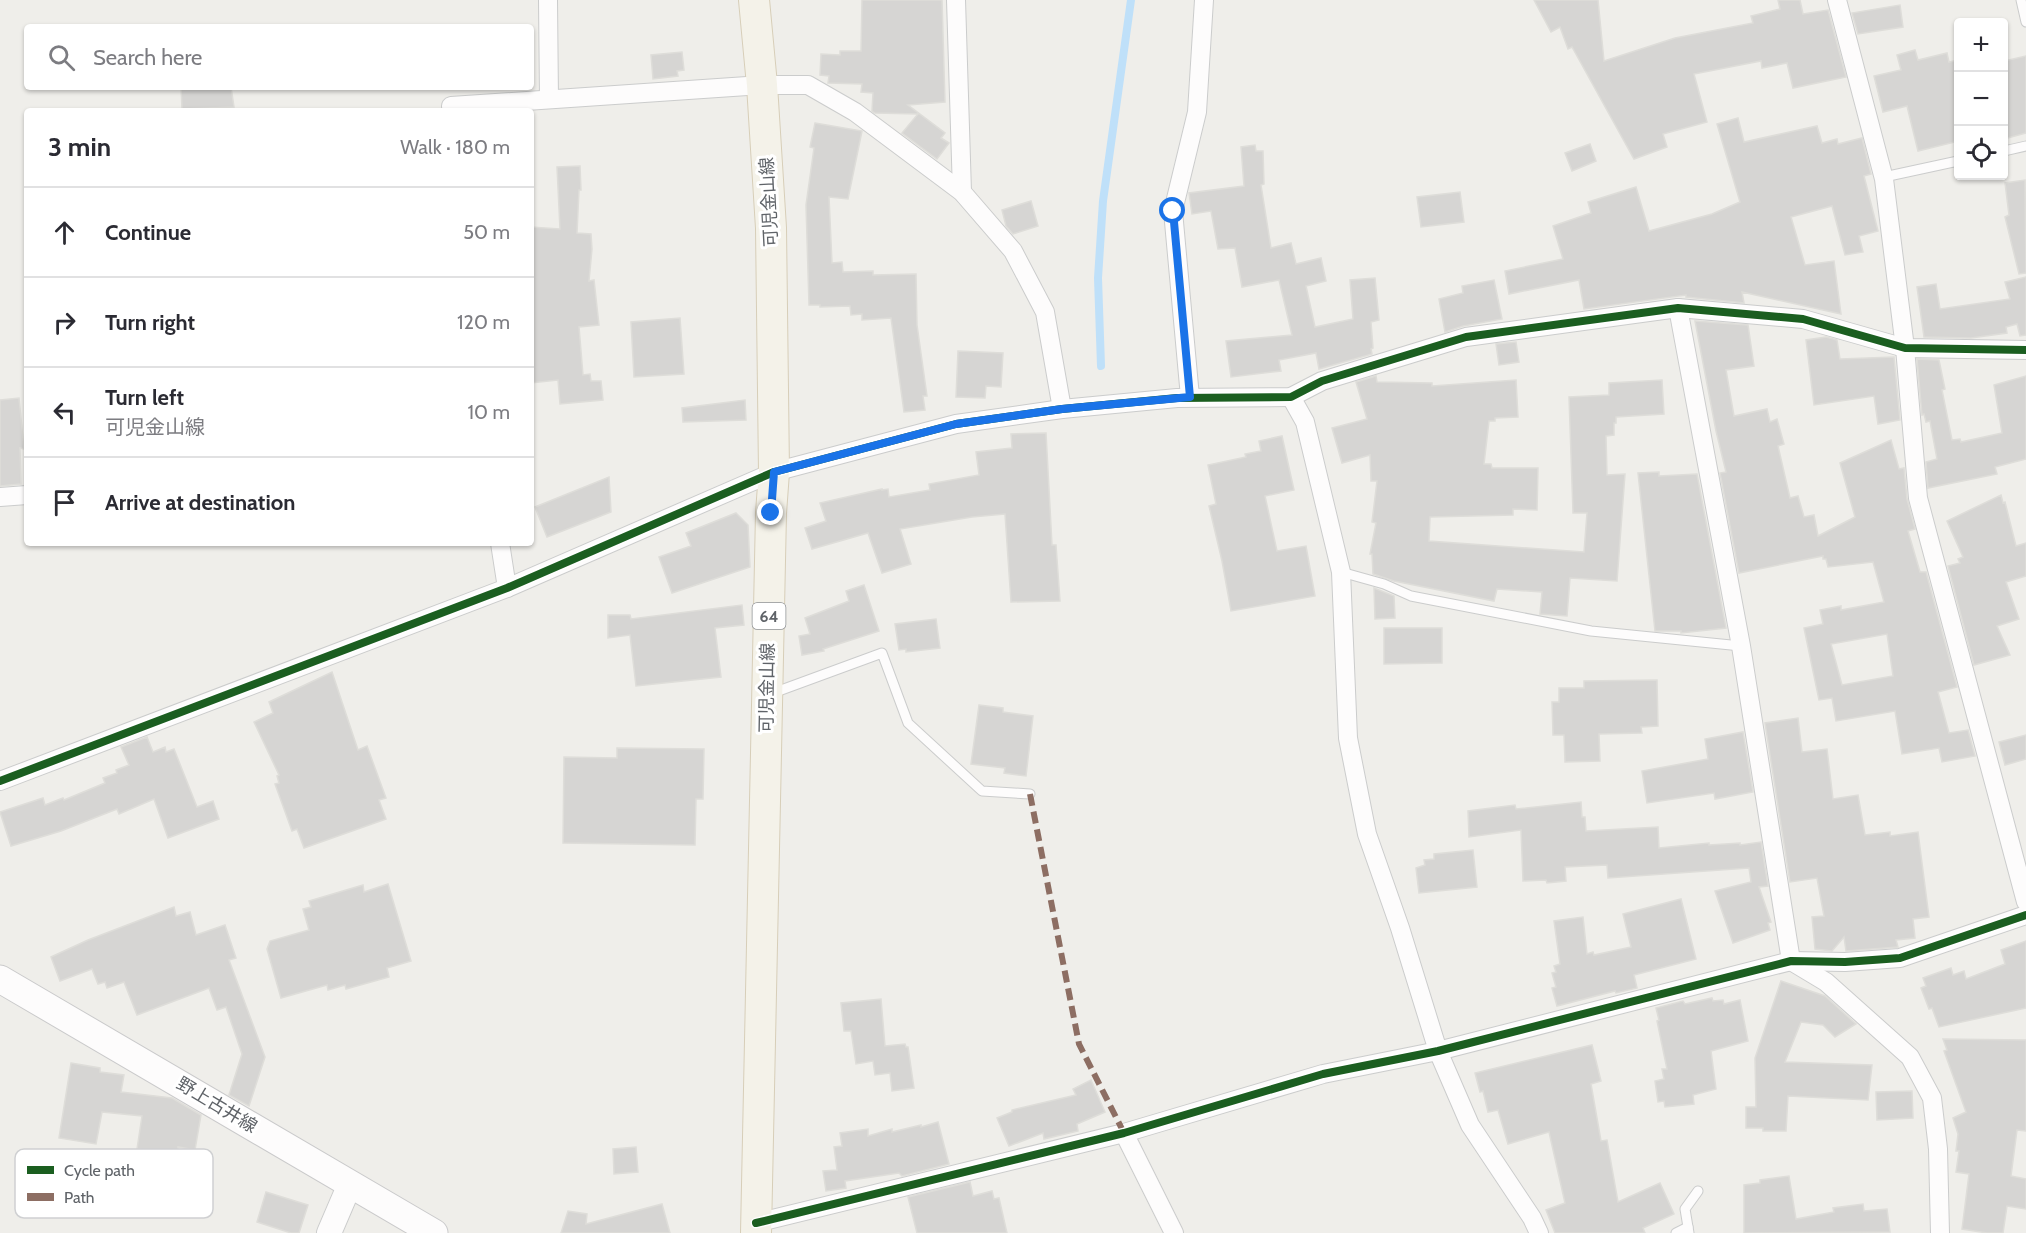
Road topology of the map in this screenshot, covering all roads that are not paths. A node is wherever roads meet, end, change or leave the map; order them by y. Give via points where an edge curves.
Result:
1 (548, 0) edge
2 (754, 0) edge
3 (956, 0) edge
4 (1204, 0) edge
5 (1837, 0) edge
6 (2021, 0) edge
7 (2026, 22) edge
8 (762, 85) junction
9 (549, 99) junction
10 (452, 108) edge
11 (2026, 146) edge
12 (2008, 150) edge
13 (1954, 161) edge
14 (1884, 177) junction
15 (962, 192) junction
16 (1678, 308) junction
17 (1905, 348) junction
18 (2026, 350) edge
19 (1190, 397) junction
20 (1291, 397) junction
21 (1062, 409) junction
22 (774, 472) junction
23 (24, 495) edge
24 (0, 497) edge
25 (500, 546) edge
26 (1341, 572) junction
27 (507, 588) junction
28 (1741, 646) junction
29 (767, 696) junction
30 (0, 781) edge
31 (1030, 794) dead end
32 (2026, 902) edge
33 (2026, 915) edge
34 (1791, 961) junction
35 (0, 979) edge
36 (1438, 1051) junction
37 (1124, 1133) junction
38 (350, 1184) junction
39 (1698, 1191) dead end
40 (756, 1228) edge
41 (1689, 1230) edge
42 (329, 1233) edge
43 (434, 1233) edge
44 (1174, 1233) edge
45 (1539, 1233) edge
46 (1676, 1233) edge
47 (1940, 1233) edge

1 - 9 street
2 - 8 main road, 可児金山線 / 64
3 - 15 street
4 - 19 street via 1197,112 1173,211
5 - 14 street
6 - 7 lane
8 - 9 street
8 - 15 street via 808,85 855,112
8 - 22 main road, 可児金山線 / 64 via 771,228
9 - 10 street
11 - 12 lane
13 - 14 lane
14 - 17 street
15 - 21 street via 1013,251 1046,312
16 - 17 street via 1803,319
16 - 20 street via 1466,337 1322,381
16 - 28 street
17 - 18 street
17 - 32 street via 1918,498
19 - 20 street
19 - 21 street
20 - 26 street via 1305,422
21 - 22 street via 956,424
22 - 27 street
22 - 29 main road, 可児金山線 / 64
23 - 24 street
25 - 27 street
26 - 28 lane via 1411,596 1591,632
26 - 36 street via 1348,738 1367,834
27 - 30 street
28 - 34 street
29 - 31 lane via 882,653 908,723 982,791
29 - 40 main road, 可児金山線 / 64
33 - 34 street via 1900,958
34 - 36 street
34 - 47 street via 1826,982 1910,1057 1932,1098
35 - 38 main road, 野上古井線
36 - 37 street via 1323,1074
36 - 45 street via 1470,1125
37 - 40 street via 801,1213
37 - 44 street
38 - 42 street
38 - 43 main road, 野上古井線
39 - 41 lane via 1685,1209
41 - 46 lane

